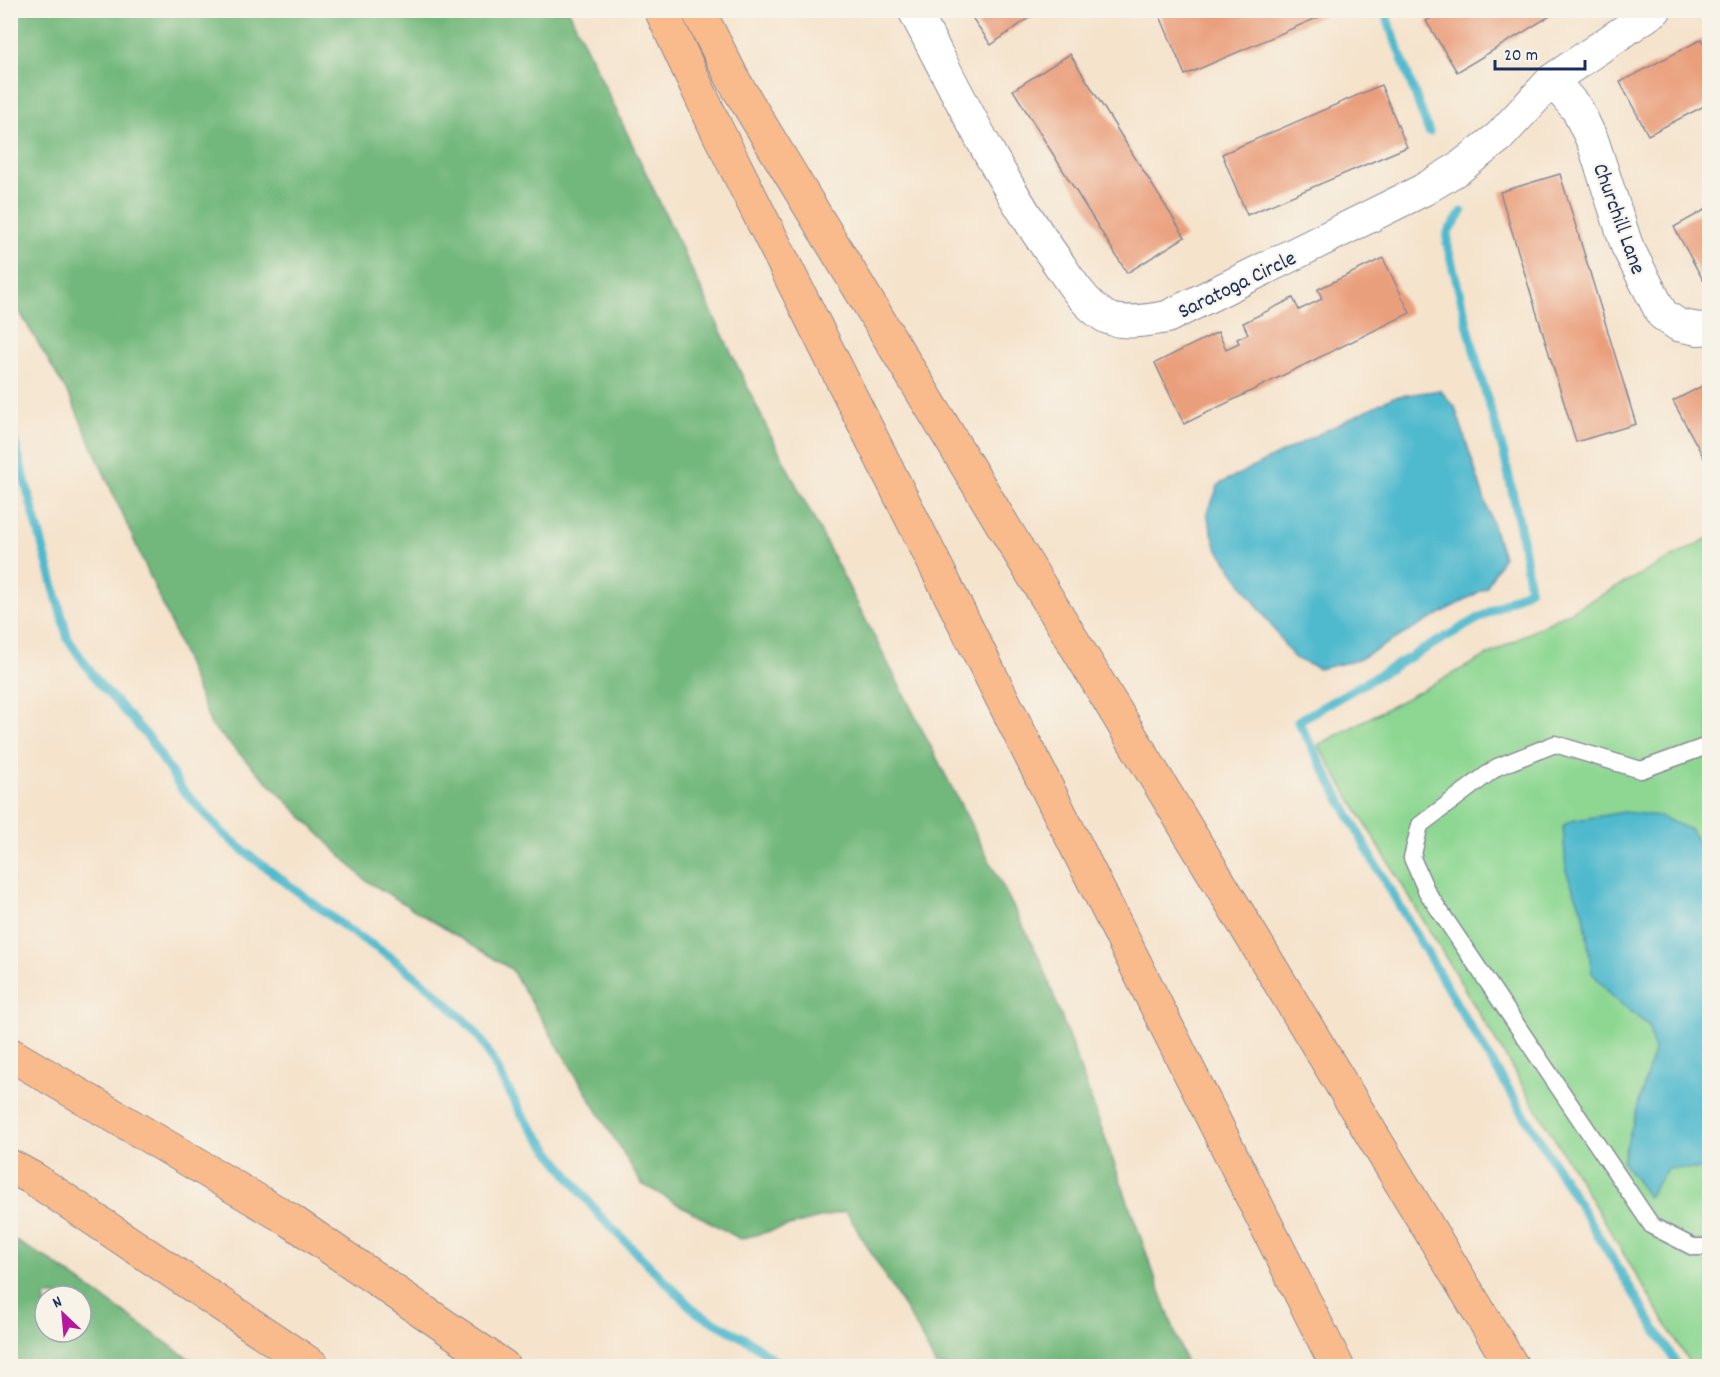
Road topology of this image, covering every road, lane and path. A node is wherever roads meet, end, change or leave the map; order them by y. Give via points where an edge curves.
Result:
1 (661, 10) edge
2 (698, 10) edge
3 (914, 10) edge
4 (1655, 10) edge
5 (1552, 80) junction
6 (1710, 328) edge
7 (1710, 745) edge
8 (10, 1054) edge
9 (10, 1166) edge
10 (290, 1220) junction
11 (1710, 1247) edge
12 (313, 1366) edge
13 (464, 1366) edge
14 (503, 1366) edge
15 (1336, 1366) edge
16 (1512, 1366) edge

1 - 15 highway via 716,128
2 - 16 highway via 734,81
3 - 5 street, Saratoga Circle via 1008,186 1078,291 1106,317 1134,322 1167,317 1423,190 1499,137
4 - 5 street, Saratoga Circle
5 - 6 street, Churchill Lane via 1577,109 1593,142 1627,246 1662,314 1678,325
7 - 11 lane via 1641,770 1555,744 1497,767 1420,825 1412,858 1427,892 1652,1226 1693,1247
8 - 10 highway
9 - 12 highway
10 - 13 highway
10 - 14 highway

